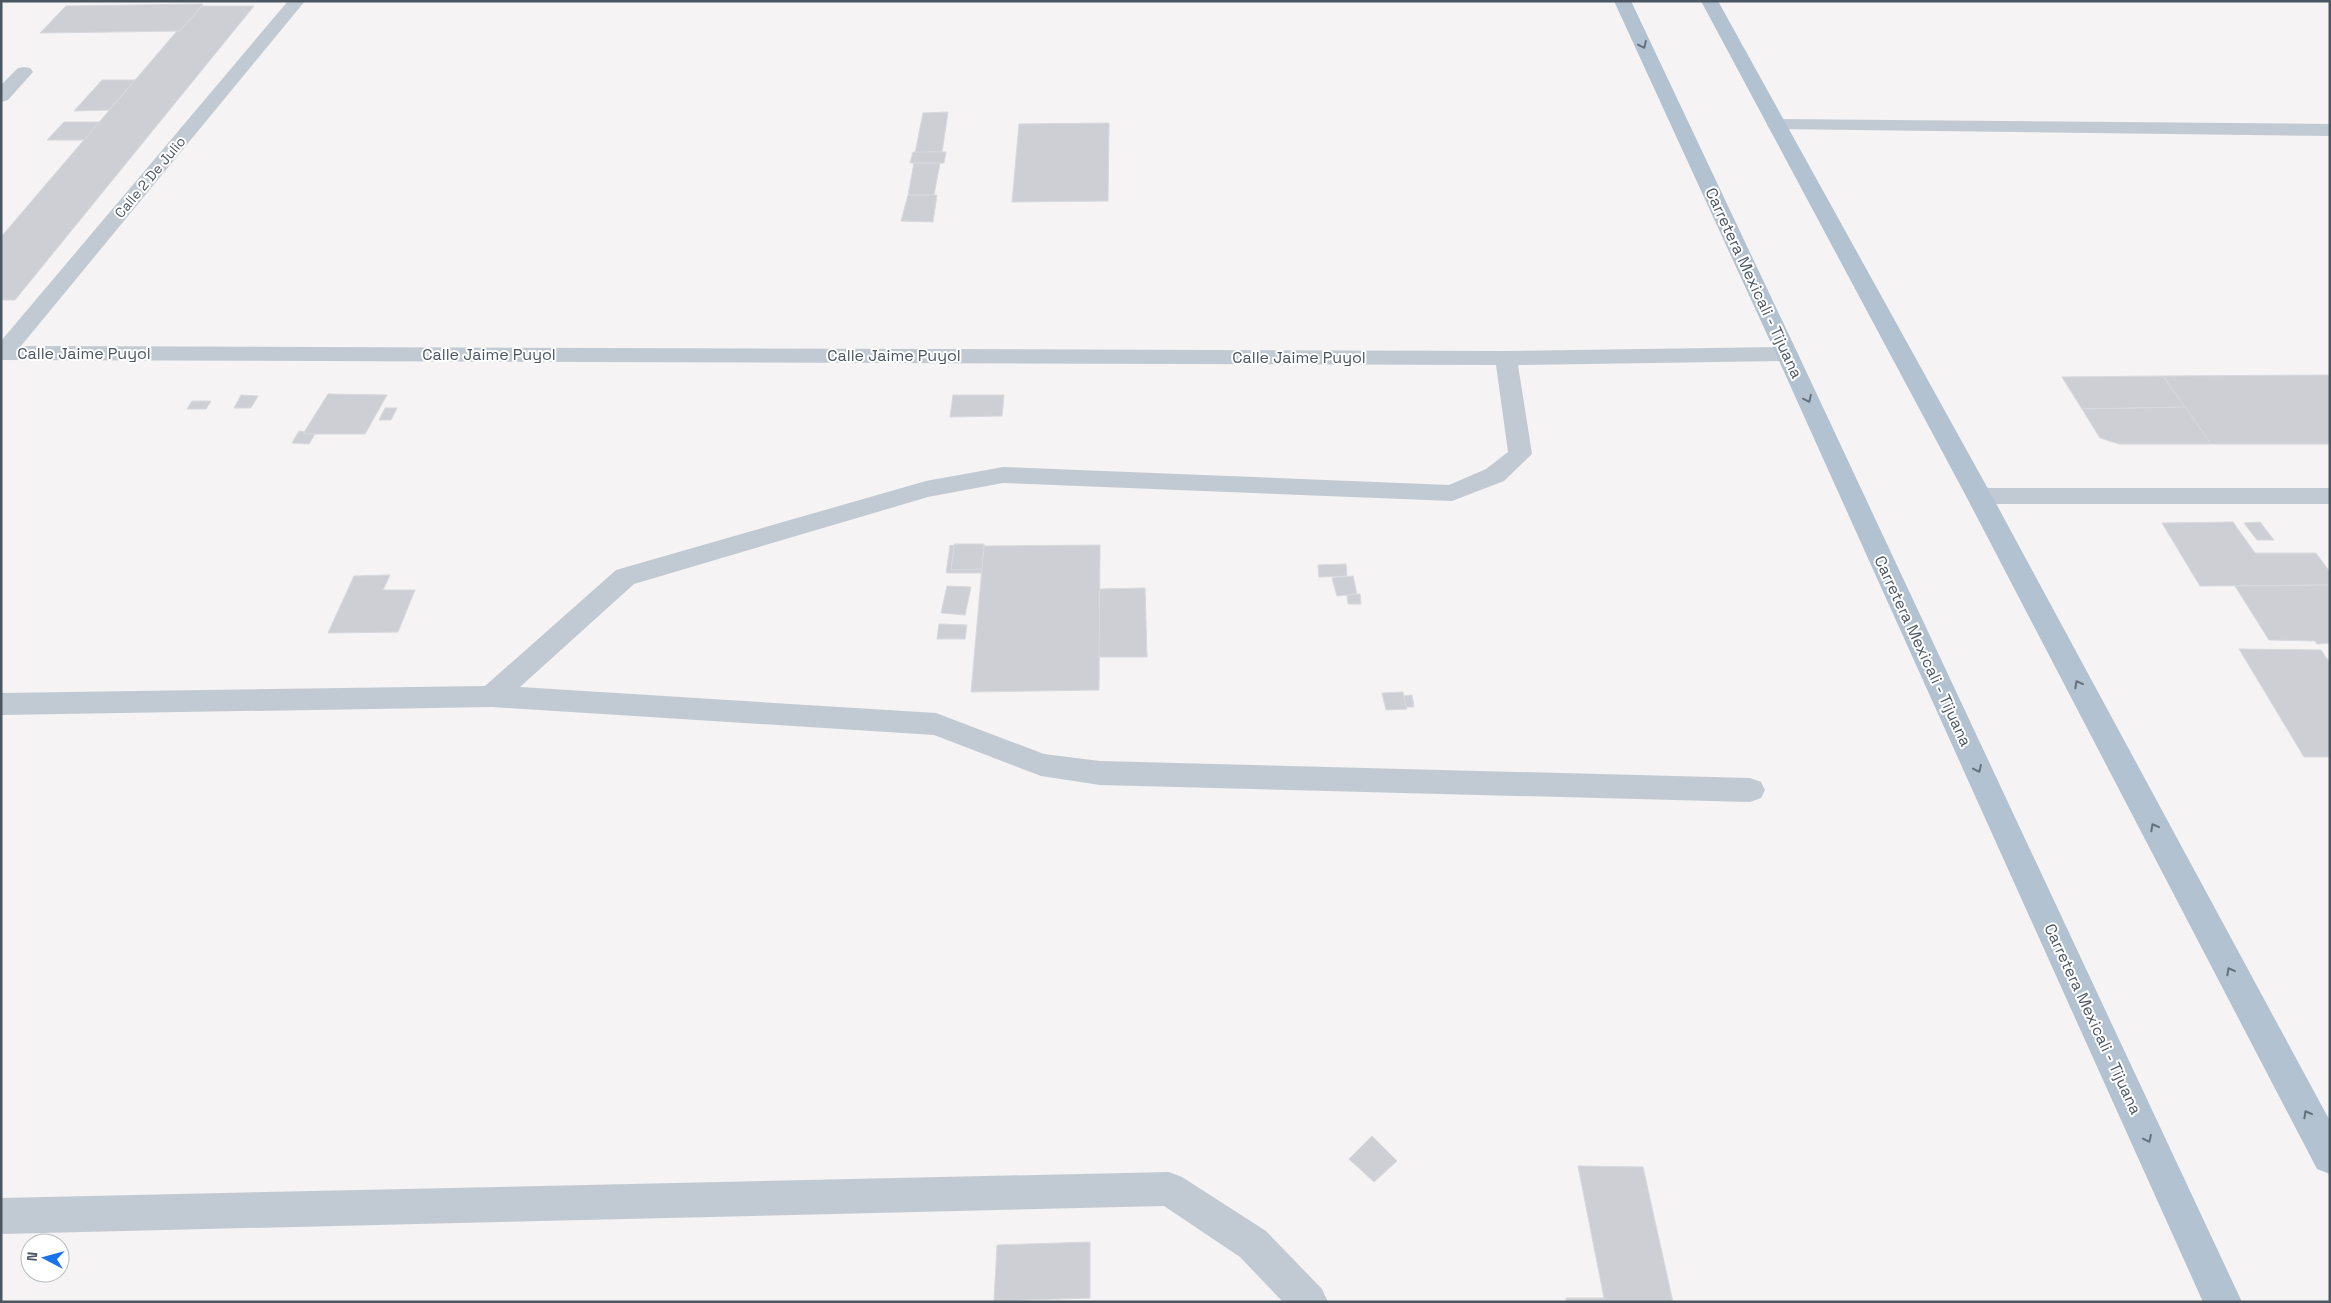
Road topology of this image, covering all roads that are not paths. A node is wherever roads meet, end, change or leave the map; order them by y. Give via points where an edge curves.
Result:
1 (297, 1) edge
2 (1622, 1) edge
3 (1710, 1) edge
4 (24, 72) dead end
5 (1, 96) edge
6 (1777, 125) junction
7 (2330, 130) edge
8 (2, 353) edge
9 (1787, 354) junction
10 (1506, 358) junction
11 (1979, 496) junction
12 (2330, 496) edge
13 (492, 696) junction
14 (1, 704) edge
15 (1750, 790) dead end
16 (2330, 1157) edge
17 (1, 1216) edge
18 (1309, 1302) edge
19 (2223, 1302) edge

1 - 8 street, Calle 2 De Julio
2 -> 9 main road, Carretera Mexicali - Tijuana
3 - 6 main road
4 - 5 street
6 - 7 street
6 - 11 main road
8 - 10 street, Calle Jaime Puyol
9 - 10 street, Calle Jaime Puyol
9 -> 19 main road, Carretera Mexicali - Tijuana
10 - 13 street via 1520,454 1495,475 1452,494 1003,475 926,489 626,577
11 - 12 street
16 -> 11 main road
13 - 14 street
13 - 15 street via 936,724 1041,765 1100,773
17 - 18 street via 1169,1189 1253,1244

